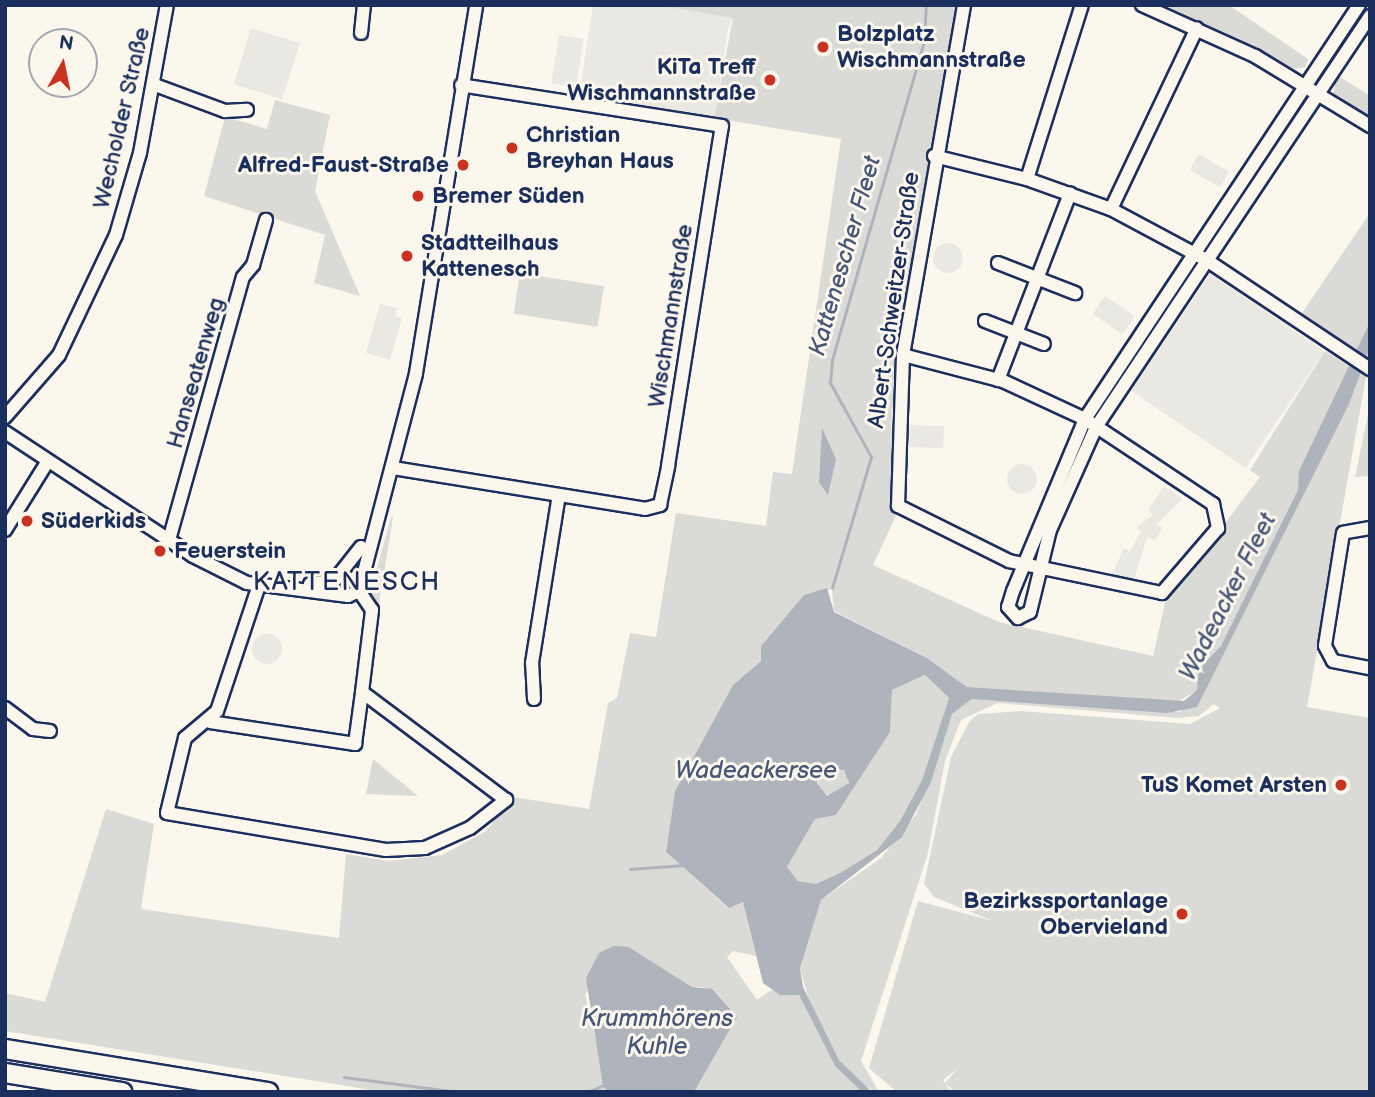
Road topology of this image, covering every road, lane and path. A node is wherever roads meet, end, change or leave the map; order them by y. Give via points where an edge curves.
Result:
1 (167, 5) edge
2 (363, 5) edge
3 (477, 5) edge
4 (964, 5) edge
5 (1082, 5) edge
6 (1142, 5) edge
7 (1359, 5) edge
8 (1370, 16) edge
9 (1197, 28) junction
10 (361, 33) dead end
11 (155, 85) junction
12 (461, 85) junction
13 (1306, 85) junction
14 (1318, 92) junction
15 (247, 110) dead end
16 (1370, 126) edge
17 (934, 156) junction
18 (1027, 179) junction
19 (1070, 193) junction
20 (1111, 209) junction
21 (266, 220) dead end
22 (1195, 253) junction
23 (1208, 261) junction
24 (998, 263) dead end
25 (1037, 278) junction
26 (1075, 293) dead end
27 (985, 321) dead end
28 (1015, 332) junction
29 (1044, 344) dead end
30 (903, 355) junction
31 (1368, 368) edge
32 (998, 380) junction
33 (5, 417) edge
34 (1091, 423) junction
35 (5, 432) edge
36 (48, 461) junction
37 (393, 468) junction
38 (559, 495) junction
39 (371, 528) junction
40 (1370, 528) edge
41 (5, 530) edge
42 (169, 540) junction
43 (1024, 564) junction
44 (349, 569) junction
45 (1038, 569) junction
46 (361, 577) junction
47 (259, 585) junction
48 (336, 585) junction
49 (359, 591) junction
50 (1370, 668) edge
51 (362, 692) junction
52 (534, 699) dead end
53 (5, 708) edge
54 (210, 722) junction
55 (50, 731) dead end
56 (5, 1049) edge
57 (5, 1073) edge
58 (122, 1092) edge
59 (269, 1092) edge

1 - 11 street, Wecholder Straße
2 - 10 street
3 - 12 street
4 - 17 street, Albert-Schweitzer-Straße
5 - 18 street
6 - 9 street
7 - 13 street
8 - 14 street
9 - 13 street
9 - 20 street
11 - 15 street via 225,111
11 - 33 street, Wecholder Straße via 129,195 82,313 52,365
12 - 37 street via 427,319
12 - 38 street, Wischmannstraße via 722,126 660,505 645,509
13 - 14 street
13 - 22 street
14 - 16 street
14 - 23 street
17 - 18 street
17 - 30 street, Albert-Schweitzer-Straße
18 - 19 street
19 - 20 street
19 - 25 street
20 - 22 street
21 - 42 street, Hanseatenweg via 253,265 243,277
22 - 23 street
22 - 34 street
23 - 31 street
23 - 34 street
24 - 25 street
25 - 26 street
25 - 28 street
27 - 28 street
28 - 29 street
28 - 32 street
30 - 32 street
30 - 43 street, Albert-Schweitzer-Straße via 898,506 961,542
32 - 34 street
34 - 43 street
34 - 45 street
34 - 45 street via 1213,504 1219,528 1163,593
35 - 36 street
36 - 41 street
36 - 42 street
37 - 38 street, Wischmannstraße
37 - 39 street
38 - 52 street via 532,663
39 - 44 street
39 - 46 street
40 - 50 street via 1343,533 1325,646 1333,661
42 - 47 street
43 - 45 street
43 - 45 street via 1008,607 1018,618 1031,612
44 - 46 street
44 - 48 street
46 - 49 street
47 - 48 street
47 - 54 street
48 - 49 street via 348,596
49 - 51 street via 372,610
51 - 54 street via 355,744
51 - 54 street via 506,800 453,838 405,851 167,813 185,738
53 - 55 street via 33,729
56 - 59 highway
57 - 58 highway

